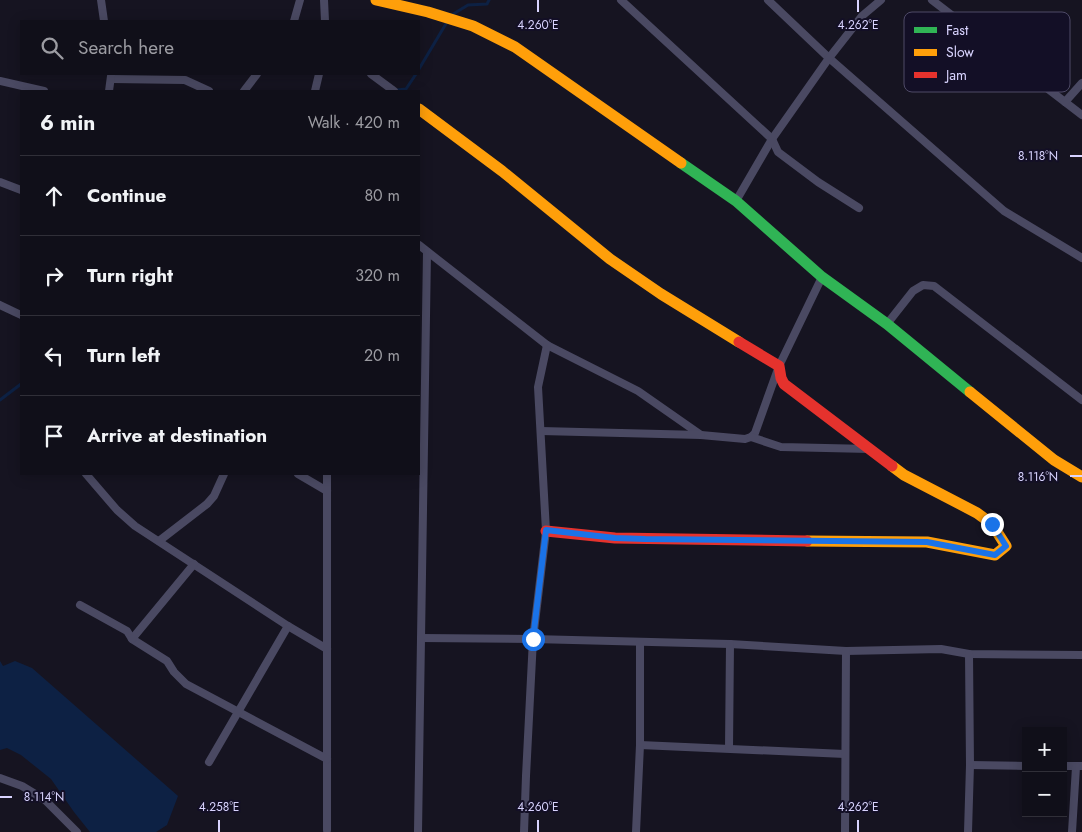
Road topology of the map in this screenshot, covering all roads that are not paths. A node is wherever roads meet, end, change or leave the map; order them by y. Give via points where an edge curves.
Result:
1 (101, 0) edge
2 (300, 0) edge
3 (324, 0) edge
4 (376, 0) edge
5 (621, 0) edge
6 (768, 0) edge
7 (881, 0) edge
8 (932, 0) edge
9 (948, 12) edge
10 (104, 20) edge
11 (294, 20) edge
12 (325, 20) edge
13 (829, 58) junction
14 (256, 75) edge
15 (319, 75) edge
16 (372, 75) edge
17 (111, 76) edge
18 (0, 80) edge
19 (1082, 83) edge
20 (40, 90) edge
21 (109, 90) edge
22 (206, 90) edge
23 (245, 90) edge
24 (315, 90) edge
25 (393, 90) edge
26 (1052, 92) edge
27 (1065, 102) junction
28 (420, 111) edge
29 (1082, 115) edge
30 (772, 139) junction
31 (0, 182) edge
32 (20, 190) edge
33 (736, 201) junction
34 (859, 208) dead end
35 (420, 246) edge
36 (428, 252) junction
37 (1082, 258) edge
38 (822, 277) junction
39 (0, 305) edge
40 (20, 315) edge
41 (887, 324) junction
42 (547, 345) junction
43 (778, 373) junction
44 (1082, 400) edge
45 (541, 431) junction
46 (701, 435) junction
47 (751, 437) junction
48 (870, 449) junction
49 (87, 475) edge
50 (224, 475) edge
51 (300, 475) edge
52 (327, 475) edge
53 (1082, 477) edge
54 (326, 491) junction
55 (546, 530) junction
56 (159, 541) junction
57 (194, 564) junction
58 (80, 605) dead end
59 (288, 626) junction
60 (421, 638) junction
61 (132, 639) junction
62 (533, 639) junction
63 (640, 642) junction
64 (730, 644) junction
65 (327, 649) junction
66 (846, 651) junction
67 (969, 654) junction
68 (1082, 655) edge
69 (238, 714) junction
70 (640, 745) junction
71 (729, 748) junction
72 (845, 754) junction
73 (327, 759) junction
74 (209, 762) dead end
75 (970, 765) junction
76 (1022, 766) edge
77 (1079, 766) edge
78 (0, 778) edge
79 (327, 830) dead end
80 (77, 832) edge
81 (418, 832) edge
82 (524, 832) edge
83 (636, 832) edge
84 (845, 832) edge
85 (968, 832) edge
86 (1072, 832) edge

1 - 10 street
2 - 11 street
3 - 12 street
4 - 33 street via 473,26 515,47
5 - 30 street
6 - 13 street
7 - 13 street via 862,16
8 - 9 street
13 - 30 street
13 - 37 street via 1004,211
14 - 23 street
15 - 24 street
16 - 25 street
17 - 21 street
17 - 22 street via 184,80
18 - 20 street
19 - 27 street
26 - 27 street
27 - 29 street
28 - 43 street via 502,171 610,259
30 - 33 street
30 - 34 street via 778,152
31 - 32 street
33 - 38 street
35 - 36 street
36 - 42 street
36 - 60 street
38 - 41 street
38 - 43 street
39 - 40 street
41 - 44 street via 913,291 924,285 934,286
41 - 53 street via 1054,460
42 - 45 street via 538,387
42 - 46 street via 638,391
43 - 47 street
43 - 48 street via 784,384
45 - 46 street
45 - 55 street
46 - 47 street
47 - 48 street via 780,447
48 - 55 street via 904,475 977,513 992,524 1006,546 995,555 927,542 635,539
49 - 56 street via 117,510
50 - 56 street via 207,504
51 - 54 street
52 - 54 street
54 - 65 street
55 - 62 street
56 - 57 street
57 - 59 street
57 - 61 street
58 - 61 street via 127,631
59 - 65 street
59 - 69 street
60 - 62 street
60 - 81 street
61 - 69 street via 167,661 186,684
62 - 63 street
62 - 82 street
63 - 64 street
63 - 70 street
64 - 66 street
64 - 71 street
65 - 73 street
66 - 67 street via 941,649
66 - 72 street
67 - 68 street
67 - 75 street
69 - 73 street
69 - 74 street
70 - 71 street
70 - 83 street
71 - 72 street
72 - 84 street
73 - 79 street
75 - 76 street
75 - 85 street
77 - 86 street
78 - 80 street via 45,800

